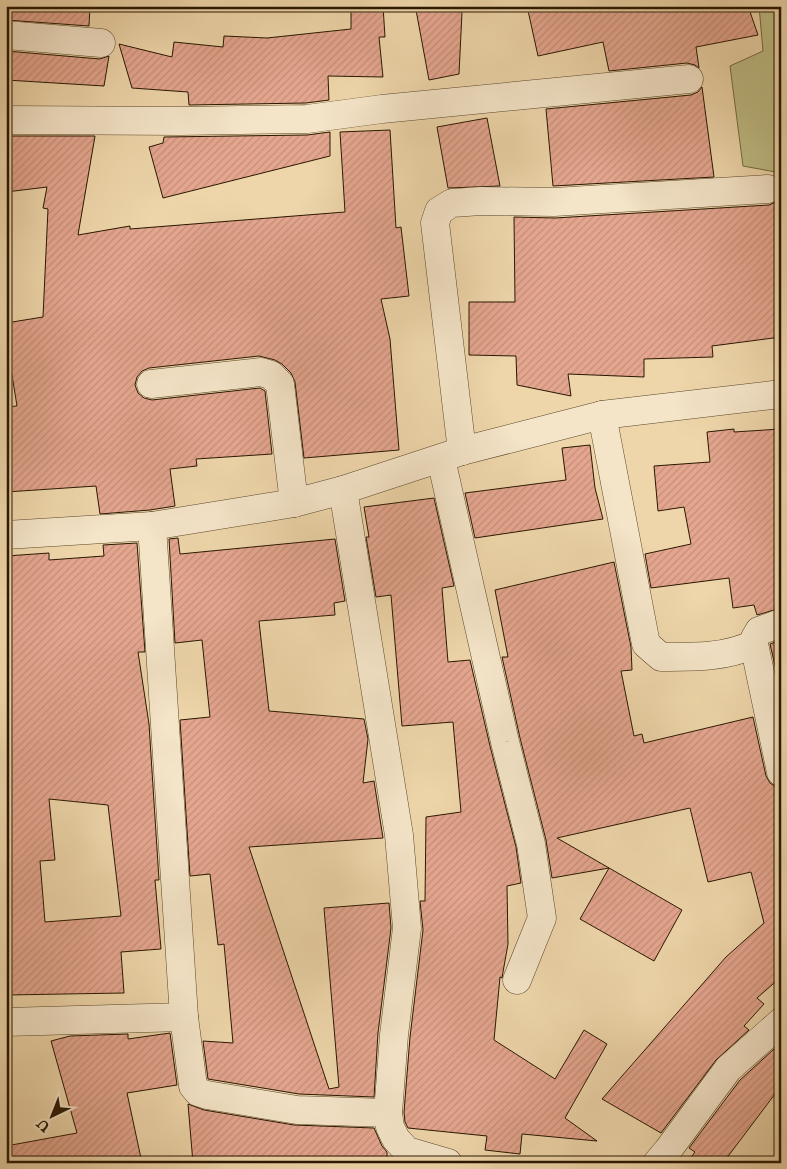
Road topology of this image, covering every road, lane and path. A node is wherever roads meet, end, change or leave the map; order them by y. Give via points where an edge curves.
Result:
1 (6, 35) edge
2 (101, 43) dead end
3 (689, 79) dead end
4 (6, 120) edge
5 (768, 189) dead end
6 (151, 384) dead end
7 (781, 394) edge
8 (602, 415) junction
9 (452, 455) junction
10 (343, 490) junction
11 (294, 503) junction
12 (152, 526) junction
13 (6, 535) edge
14 (781, 623) edge
15 (754, 644) junction
16 (781, 772) edge
17 (516, 980) dead end
18 (184, 1017) junction
19 (6, 1022) edge
20 (781, 1022) edge
21 (388, 1113) junction
22 (448, 1163) edge
23 (657, 1163) edge

1 - 2 street
3 - 4 street via 307,119
5 - 9 street via 554,202 452,203 439,211 435,223
6 - 11 street via 260,372 271,375 280,384
7 - 8 street
8 - 9 street
8 - 15 street via 646,644 661,657 721,654 741,651
9 - 10 street
9 - 17 street via 505,742 530,844 542,918
10 - 11 street
10 - 21 street via 399,835 407,928
11 - 12 street
12 - 13 street
12 - 18 street
14 - 15 street via 759,630
15 - 16 street
18 - 19 street
18 - 21 street via 193,1086 198,1092 297,1110
20 - 23 street via 728,1069
21 - 22 street via 396,1139 408,1151

